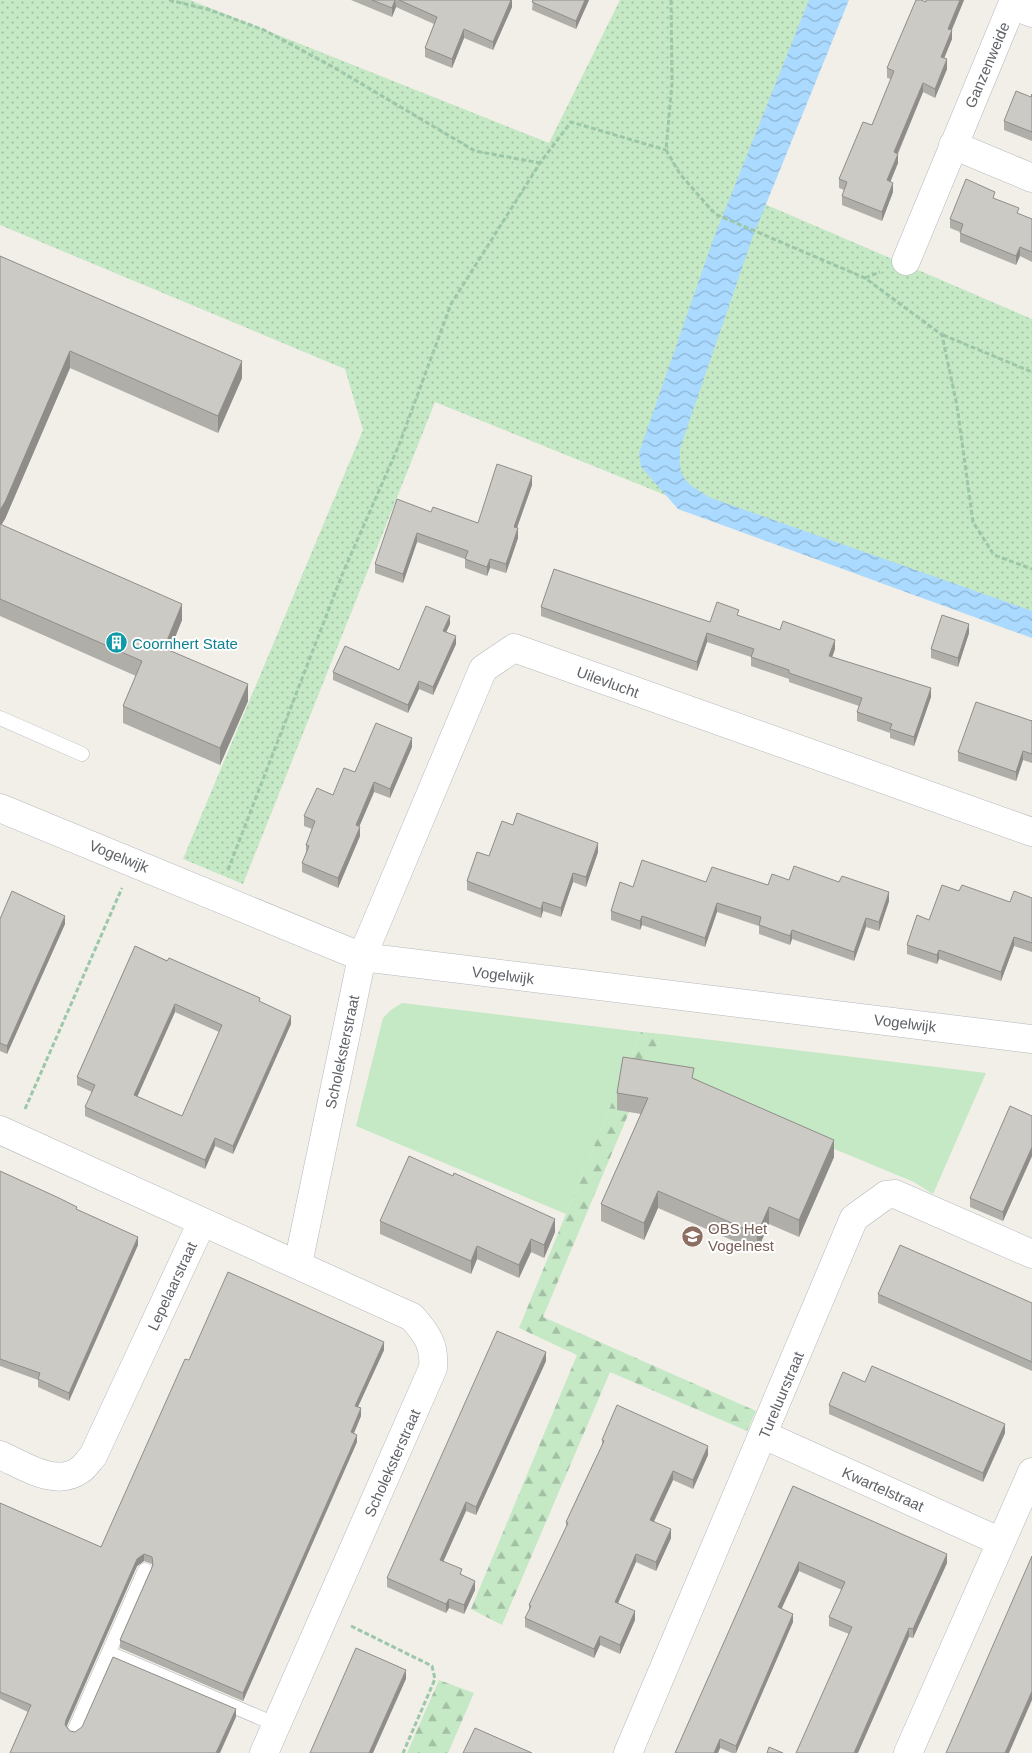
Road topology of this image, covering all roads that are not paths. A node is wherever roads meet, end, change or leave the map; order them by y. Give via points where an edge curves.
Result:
1 (1032, 13) edge
2 (953, 145) junction
3 (1032, 178) edge
4 (906, 261) dead end
5 (0, 718) edge
6 (82, 754) dead end
7 (0, 808) edge
8 (1032, 832) edge
9 (362, 957) junction
10 (1032, 1039) edge
11 (6, 1133) edge
12 (202, 1222) junction
13 (1032, 1254) edge
14 (298, 1264) junction
15 (764, 1435) junction
16 (0, 1454) edge
17 (1032, 1472) edge
18 (1001, 1542) junction
19 (145, 1570) dead end
20 (109, 1653) junction
21 (277, 1725) junction
22 (74, 1730) edge
23 (264, 1753) edge
24 (628, 1753) edge
25 (908, 1753) edge

1 - 2 street, Ganzenweide via 1012,5
2 - 3 street
2 - 4 street, Ganzenweide
5 - 6 lane
7 - 9 street, Vogelwijk
8 - 9 street, Uilevlucht via 514,648 483,669
9 - 10 street, Vogelwijk
9 - 14 street, Scholeksterstraat
11 - 12 street
12 - 14 street, Scholeksterstraat
12 - 16 street, Lepelaarstraat via 93,1456 80,1471 61,1477 46,1476
13 - 15 street, Tureluurstraat via 895,1194 886,1195 854,1218
14 - 21 street, Scholeksterstraat via 412,1317 424,1331 434,1352 433,1368
15 - 18 street, Kwartelstraat
15 - 24 street, Tureluurstraat
17 - 18 street
18 - 25 street
19 - 20 lane
20 - 21 lane
20 - 22 lane
21 - 23 street, Scholeksterstraat

